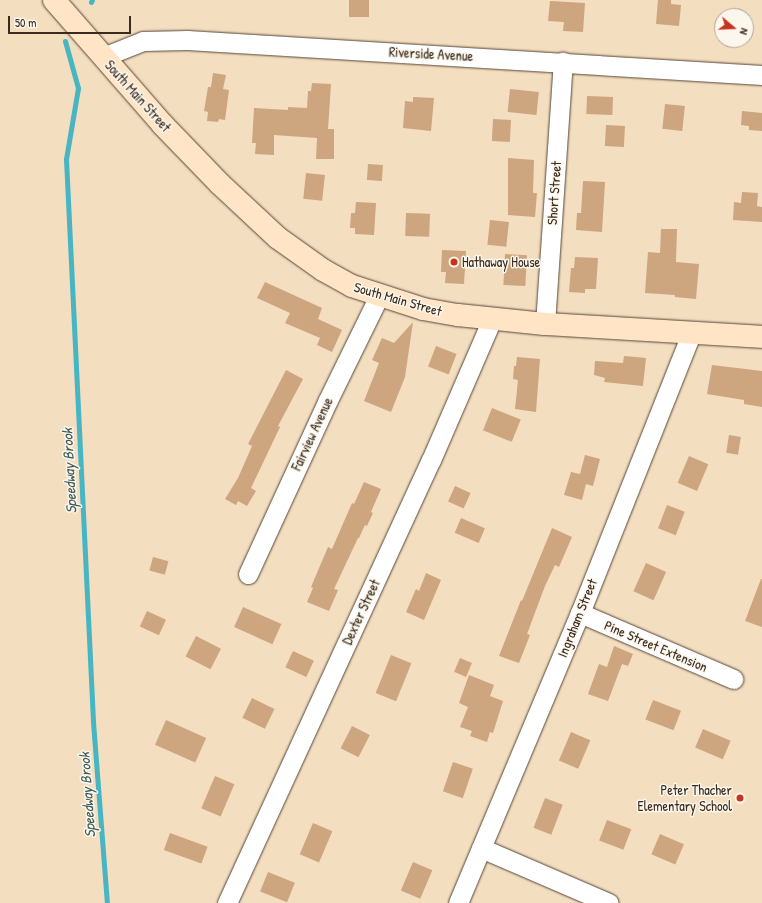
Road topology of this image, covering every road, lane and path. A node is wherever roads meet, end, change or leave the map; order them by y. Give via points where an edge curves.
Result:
1 (54, 0) edge
2 (103, 57) junction
3 (563, 62) junction
4 (762, 74) edge
5 (379, 296) junction
6 (492, 319) junction
7 (545, 324) junction
8 (692, 332) junction
9 (762, 337) edge
10 (248, 574) dead end
11 (580, 613) junction
12 (733, 679) dead end
13 (481, 848) junction
14 (227, 903) edge
15 (458, 903) edge
16 (609, 903) edge

1 - 2 main road, South Main Street
2 - 3 street, Riverside Avenue via 143,41 187,40
2 - 5 main road, South Main Street via 162,124 220,184 278,238 323,270 352,286
3 - 4 street, Riverside Avenue
3 - 7 street, Short Street
5 - 6 main road, South Main Street via 423,309
5 - 10 street, Fairview Avenue
6 - 7 main road, South Main Street
6 - 14 street, Dexter Street via 431,460
7 - 8 main road, South Main Street
8 - 9 main road, South Main Street
8 - 11 street, Ingraham Street
11 - 12 street, Pine Street Extension
11 - 13 street, Ingraham Street
13 - 15 street, Ingraham Street
13 - 16 street

